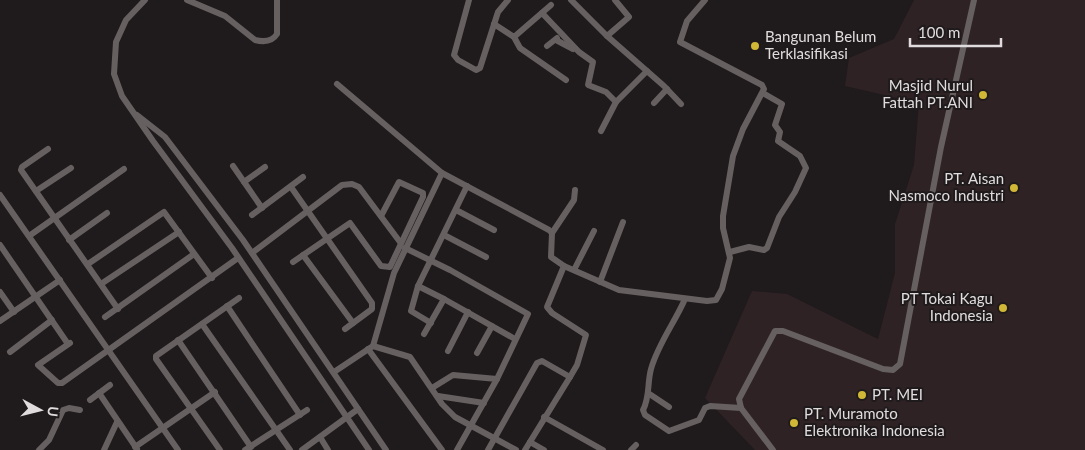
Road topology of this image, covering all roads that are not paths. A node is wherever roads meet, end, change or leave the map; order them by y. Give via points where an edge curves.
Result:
1 (145, 0) edge
2 (187, 0) edge
3 (277, 0) edge
4 (469, 0) edge
5 (508, 0) edge
6 (572, 0) edge
7 (615, 0) edge
8 (705, 0) edge
9 (974, 0) edge
10 (551, 5) dead end
11 (542, 13) junction
12 (494, 24) junction
13 (562, 34) junction
14 (607, 36) junction
15 (514, 37) junction
16 (556, 40) junction
17 (547, 46) dead end
18 (579, 52) junction
19 (647, 71) junction
20 (566, 80) dead end
21 (337, 84) dead end
22 (667, 88) junction
23 (763, 93) junction
24 (616, 102) junction
25 (654, 103) dead end
26 (681, 104) dead end
27 (132, 111) junction
28 (601, 131) dead end
29 (48, 149) dead end
30 (233, 166) dead end
31 (71, 168) dead end
32 (265, 168) dead end
33 (124, 169) dead end
34 (442, 173) junction
35 (302, 177) dead end
36 (244, 182) junction
37 (291, 186) junction
38 (467, 186) junction
39 (575, 190) dead end
40 (36, 191) junction
41 (0, 195) edge
42 (262, 208) junction
43 (456, 210) junction
44 (308, 212) junction
45 (107, 214) dead end
46 (252, 215) dead end
47 (381, 216) junction
48 (54, 217) junction
49 (623, 222) dead end
50 (494, 230) dead end
51 (594, 231) dead end
52 (179, 232) junction
53 (552, 233) junction
54 (444, 235) junction
55 (29, 236) junction
56 (327, 239) junction
57 (69, 240) junction
58 (243, 240) junction
59 (0, 245) edge
60 (402, 245) junction
61 (232, 248) junction
62 (730, 252) junction
63 (252, 253) junction
64 (194, 254) junction
65 (302, 255) junction
66 (486, 257) dead end
67 (238, 258) junction
68 (256, 260) junction
69 (432, 260) junction
70 (293, 262) dead end
71 (88, 264) junction
72 (564, 266) junction
73 (245, 267) junction
74 (574, 270) junction
75 (212, 278) junction
76 (60, 280) junction
77 (600, 282) junction
78 (101, 284) junction
79 (418, 286) junction
80 (0, 292) edge
81 (37, 297) junction
82 (239, 298) dead end
83 (444, 299) junction
84 (686, 299) junction
85 (227, 306) junction
86 (118, 309) junction
87 (14, 312) junction
88 (468, 312) junction
89 (105, 317) dead end
90 (52, 320) junction
91 (0, 321) edge
92 (353, 323) junction
93 (202, 324) junction
94 (430, 324) junction
95 (492, 326) junction
96 (345, 329) dead end
97 (424, 334) dead end
98 (515, 339) junction
99 (178, 340) junction
100 (371, 348) junction
101 (109, 349) junction
102 (448, 351) dead end
103 (10, 352) dead end
104 (477, 353) dead end
105 (334, 372) junction
106 (570, 377) junction
107 (497, 379) junction
108 (110, 386) dead end
109 (432, 388) junction
110 (215, 392) junction
111 (99, 393) junction
112 (648, 393) junction
113 (438, 396) junction
114 (90, 400) dead end
115 (484, 403) junction
116 (669, 407) dead end
117 (741, 408) junction
118 (358, 409) junction
119 (80, 410) dead end
120 (192, 410) junction
121 (307, 410) dead end
122 (300, 415) junction
123 (544, 417) junction
124 (346, 418) junction
125 (117, 422) junction
126 (472, 425) junction
127 (163, 429) junction
128 (276, 430) junction
129 (495, 437) junction
130 (320, 438) junction
131 (530, 442) junction
132 (136, 448) edge
133 (248, 448) edge
134 (39, 450) edge
135 (104, 450) edge
136 (178, 450) edge
137 (220, 450) edge
138 (290, 450) edge
139 (302, 450) edge
140 (328, 450) edge
141 (369, 450) edge
142 (386, 450) edge
143 (442, 450) edge
144 (457, 450) edge
145 (488, 450) edge
146 (516, 450) edge
147 (525, 450) edge
148 (544, 450) edge
149 (603, 450) edge
150 (773, 450) edge

1 - 27 street via 120,30 114,60 118,86
2 - 3 street via 224,16 260,41 270,40 276,34
4 - 12 street via 454,48 458,60 476,70 480,68
5 - 12 street via 498,12
6 - 14 street
7 - 14 street via 629,17
8 - 23 street via 687,21 680,42 762,85
9 - 117 street via 935,177 900,364 892,370 883,369 777,330 740,394
10 - 11 street
11 - 13 street
11 - 15 street
12 - 15 street
13 - 16 street
13 - 18 street
14 - 19 street
15 - 20 street via 527,54
16 - 17 street
16 - 18 street
18 - 24 street via 593,62 588,85 606,92
19 - 22 street
19 - 24 street
21 - 34 street
22 - 25 street
22 - 26 street
23 - 62 street via 743,129 733,156 723,216
23 - 62 street via 782,104 775,125 780,132 778,142 800,156 806,168 779,217 767,248 749,246
24 - 28 street
27 - 58 street via 166,137
27 - 61 street
29 - 40 street via 21,168
30 - 36 street
31 - 40 street
32 - 36 street
33 - 48 street
34 - 38 street
34 - 60 street
35 - 37 street
36 - 42 street
37 - 42 street
37 - 44 street
38 - 43 street
38 - 53 street
39 - 53 street via 574,200
40 - 48 street
41 - 55 street
42 - 46 street
43 - 50 street
43 - 54 street
44 - 47 street via 342,186 352,184 360,187
44 - 56 street
44 - 63 street
45 - 57 street
47 - 60 street
47 - 60 street via 399,182 423,193
48 - 55 street
48 - 57 street
49 - 77 street
51 - 74 street
52 - 64 street
52 - 71 street via 163,212
52 - 78 street
53 - 72 street via 550,257
54 - 66 street
54 - 69 street
55 - 76 street
56 - 60 street via 351,224 381,266 386,268 390,268
56 - 65 street
56 - 92 street via 372,303 372,309
57 - 71 street
58 - 61 street
58 - 63 street
59 - 81 street
60 - 69 street
60 - 100 street
61 - 67 street
62 - 84 street via 727,275 716,300
63 - 68 street
64 - 75 street
64 - 86 street
65 - 70 street
65 - 92 street
67 - 73 street
67 - 75 street
68 - 73 street
68 - 105 street
69 - 79 street
69 - 98 street via 527,312 528,317
71 - 78 street
72 - 74 street
72 - 106 street via 547,307 552,314 586,335
73 - 124 street
74 - 77 street
75 - 101 street
76 - 81 street
76 - 101 street
77 - 84 street via 622,291
78 - 86 street
79 - 83 street
79 - 94 street via 411,312
80 - 87 street
81 - 87 street
81 - 90 street
82 - 85 street
83 - 88 street
83 - 94 street
84 - 112 street via 654,361
85 - 93 street
85 - 122 street
86 - 89 street
87 - 91 street
88 - 95 street
88 - 102 street
90 - 101 street via 69,343 38,365 58,383
90 - 103 street
92 - 96 street
93 - 99 street
93 - 128 street
94 - 97 street
95 - 98 street
95 - 104 street
98 - 107 street
99 - 110 street
99 - 120 street via 158,353 156,359
100 - 105 street
100 - 109 street via 410,357
100 - 143 street
101 - 127 street
105 - 118 street
106 - 123 street
106 - 129 street via 545,362 538,362
107 - 109 street via 453,374
107 - 115 street
108 - 111 street
109 - 113 street
110 - 120 street
110 - 133 street
111 - 114 street
111 - 125 street
112 - 116 street
112 - 117 street via 643,410 645,415 669,431 698,420 710,406
113 - 115 street
113 - 126 street via 455,417
115 - 126 street
117 - 150 street
118 - 124 street
118 - 142 street
119 - 134 street via 63,410 49,440
120 - 127 street
120 - 137 street
121 - 122 street
122 - 128 street
123 - 131 street
123 - 149 street
124 - 130 street
124 - 141 street
125 - 132 street
125 - 135 street
126 - 129 street
126 - 144 street
127 - 132 street
127 - 136 street
128 - 133 street
128 - 138 street
129 - 145 street
129 - 146 street
130 - 139 street
130 - 140 street
131 - 147 street
131 - 148 street

